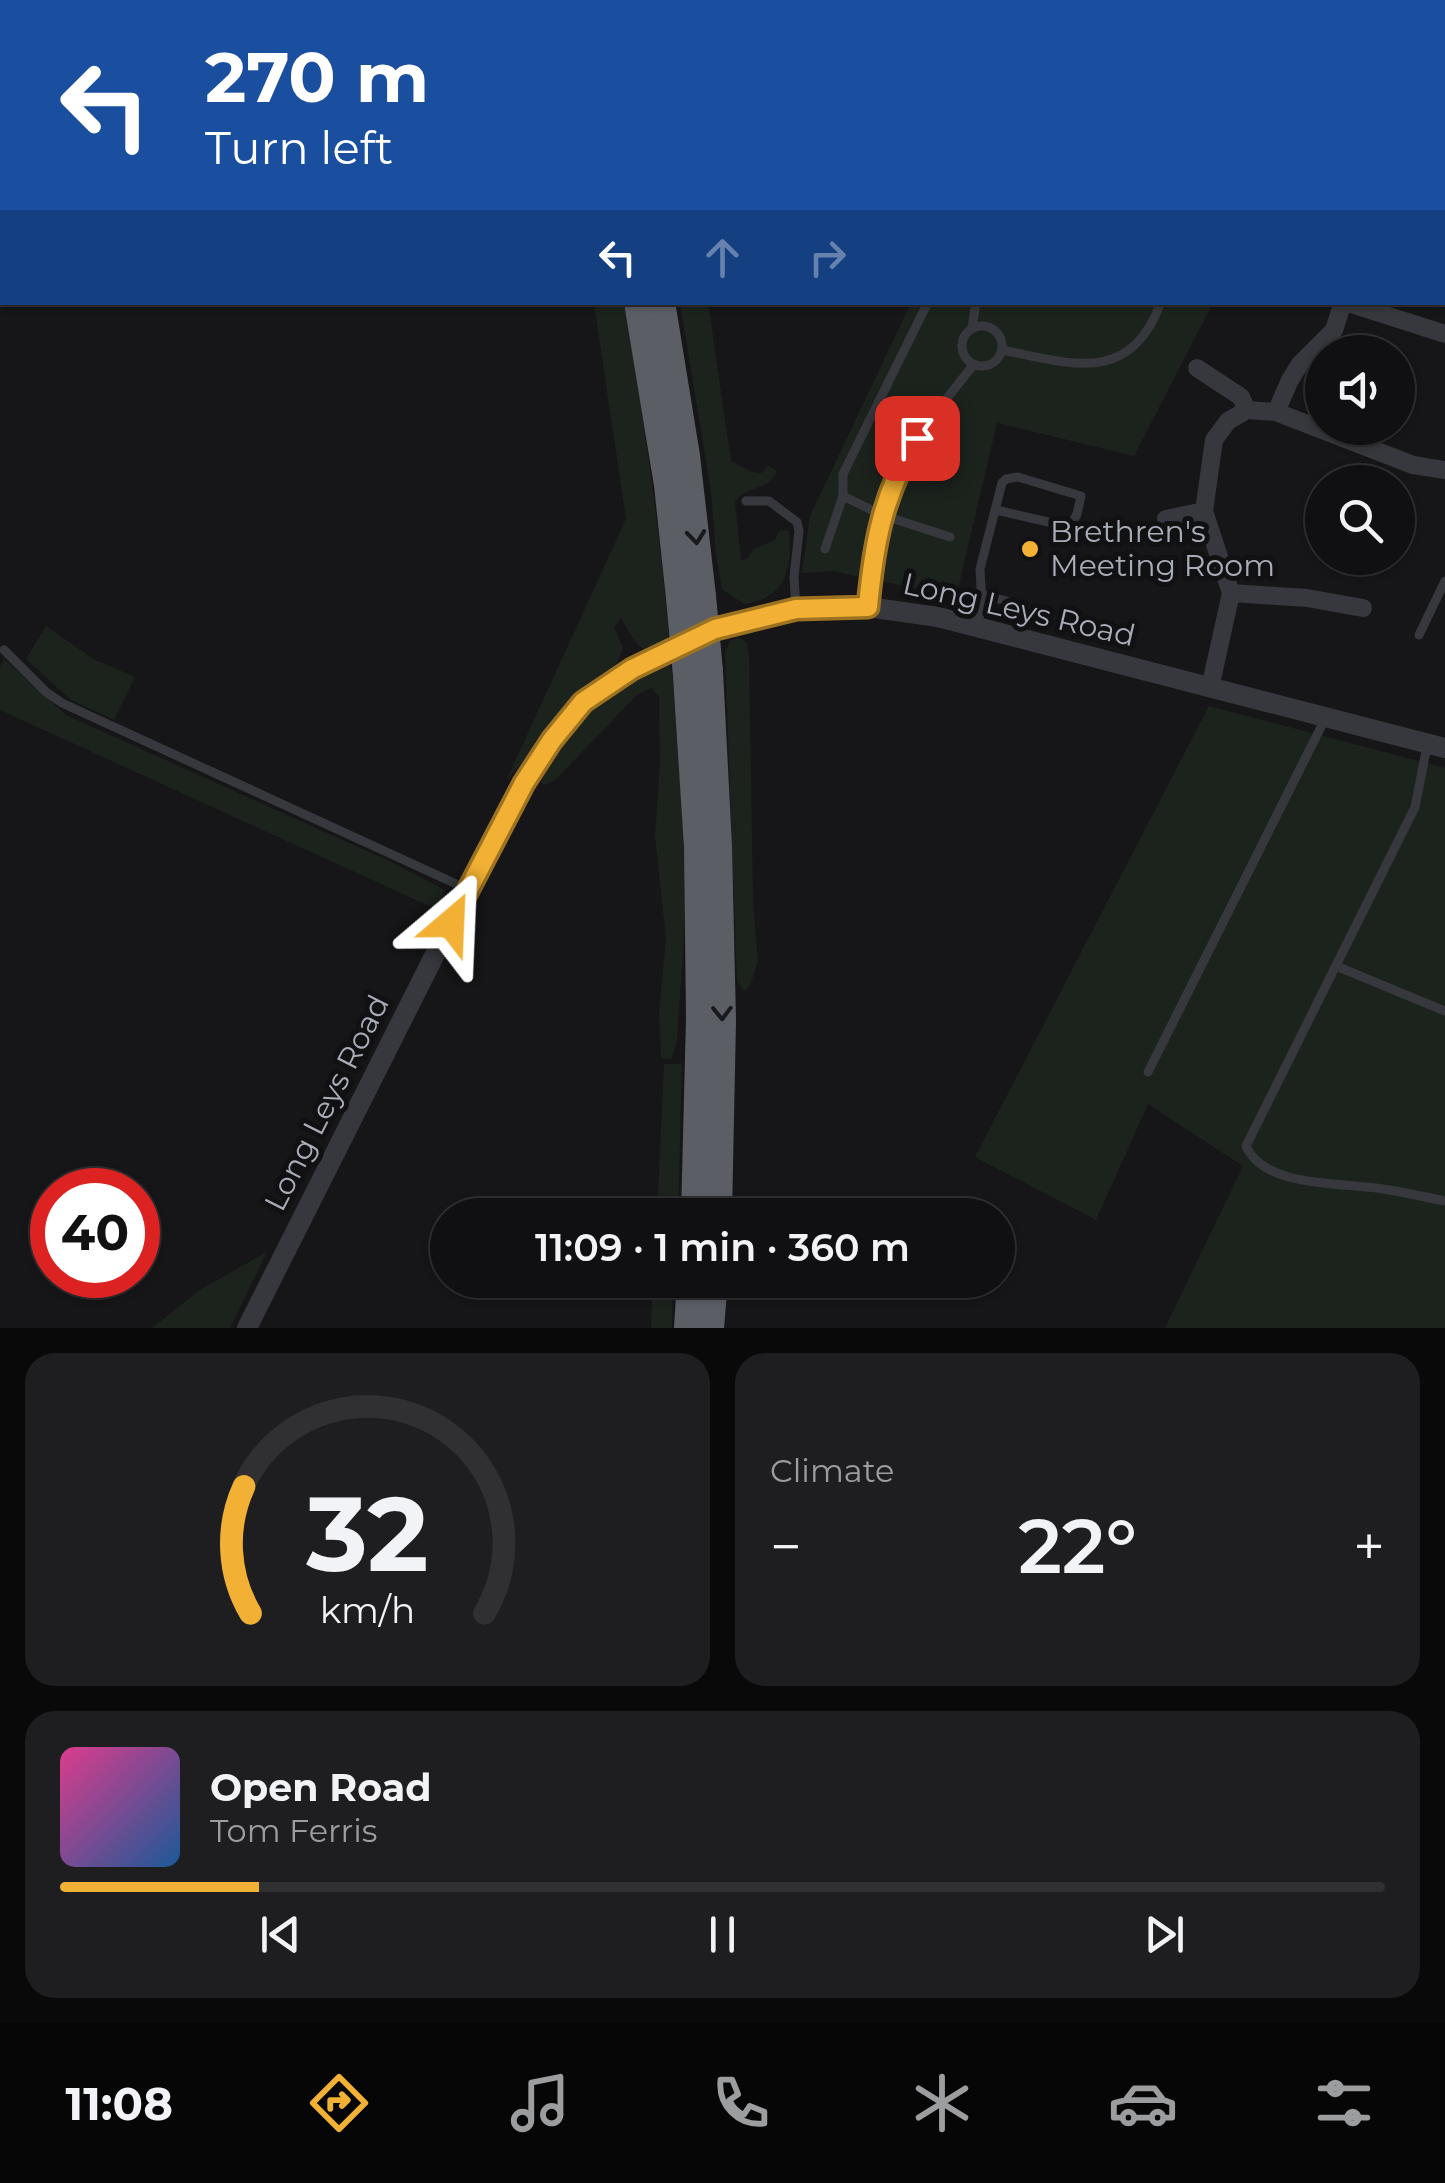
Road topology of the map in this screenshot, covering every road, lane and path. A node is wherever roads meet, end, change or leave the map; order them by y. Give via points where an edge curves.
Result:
1 (638, 305) edge
2 (662, 305) edge
3 (927, 305) edge
4 (976, 305) edge
5 (1160, 305) edge
6 (1343, 305) edge
7 (1353, 305) edge
8 (972, 328) junction
9 (1445, 334) edge
10 (1002, 350) junction
11 (974, 364) junction
12 (1197, 368) dead end
13 (1246, 410) junction
14 (1276, 412) junction
15 (1445, 470) edge
16 (843, 496) junction
17 (746, 501) dead end
18 (996, 510) junction
19 (1204, 511) junction
20 (882, 515) junction
21 (1166, 519) dead end
22 (950, 537) dead end
23 (825, 549) dead end
24 (1445, 581) edge
25 (1232, 593) junction
26 (980, 594) junction
27 (691, 597) junction
28 (1025, 606) dead end
29 (868, 607) junction
30 (1363, 608) dead end
31 (796, 609) junction
32 (977, 627) junction
33 (1419, 635) dead end
34 (4, 650) dead end
35 (698, 674) junction
36 (1210, 688) junction
37 (1326, 717) junction
38 (1436, 746) edge
39 (468, 889) junction
40 (1336, 966) junction
41 (1445, 1011) edge
42 (1148, 1072) dead end
43 (695, 1198) edge
44 (718, 1198) edge
45 (1445, 1201) edge
46 (690, 1298) edge
47 (712, 1298) edge
48 (248, 1328) edge
49 (688, 1328) edge
50 (710, 1328) edge

1 - 27 highway
2 -> 27 highway via 686,456
3 - 16 lane via 843,474
4 - 8 lane
5 - 10 lane via 1144,336 1106,361 1058,363
6 - 14 street via 1334,330 1300,364
7 - 9 street
8 - 10 lane via 996,330
8 - 11 lane via 962,348
10 - 11 lane via 987,366
11 - 20 lane via 908,452
12 - 13 street via 1240,397
13 - 14 street
13 - 19 street via 1214,440
14 - 15 street
16 - 20 lane
16 - 23 lane
17 - 31 lane via 770,502 797,522
18 - 18 lane via 1002,484 1013,476 1081,499 1070,527
18 - 26 lane
19 - 21 street
19 - 25 street
20 - 22 lane
20 - 29 lane
24 - 33 lane
25 - 30 street
25 - 36 street
26 - 28 lane
26 - 32 lane
27 - 35 highway, bridge
29 - 31 street, Long Leys Road
29 - 32 street, Long Leys Road
31 - 39 street, Long Leys Road via 715,629 632,669 583,702 524,783
32 - 36 street, Long Leys Road
34 - 39 lane via 62,703
35 - 43 highway
35 -> 44 highway via 718,846
36 - 37 street, Long Leys Road
37 - 38 street, Long Leys Road
37 - 42 lane
38 - 40 lane via 1415,807
39 - 48 street, Long Leys Road
40 - 41 lane
40 - 45 lane via 1246,1146 1250,1156 1287,1178
46 - 49 highway
47 - 50 highway

